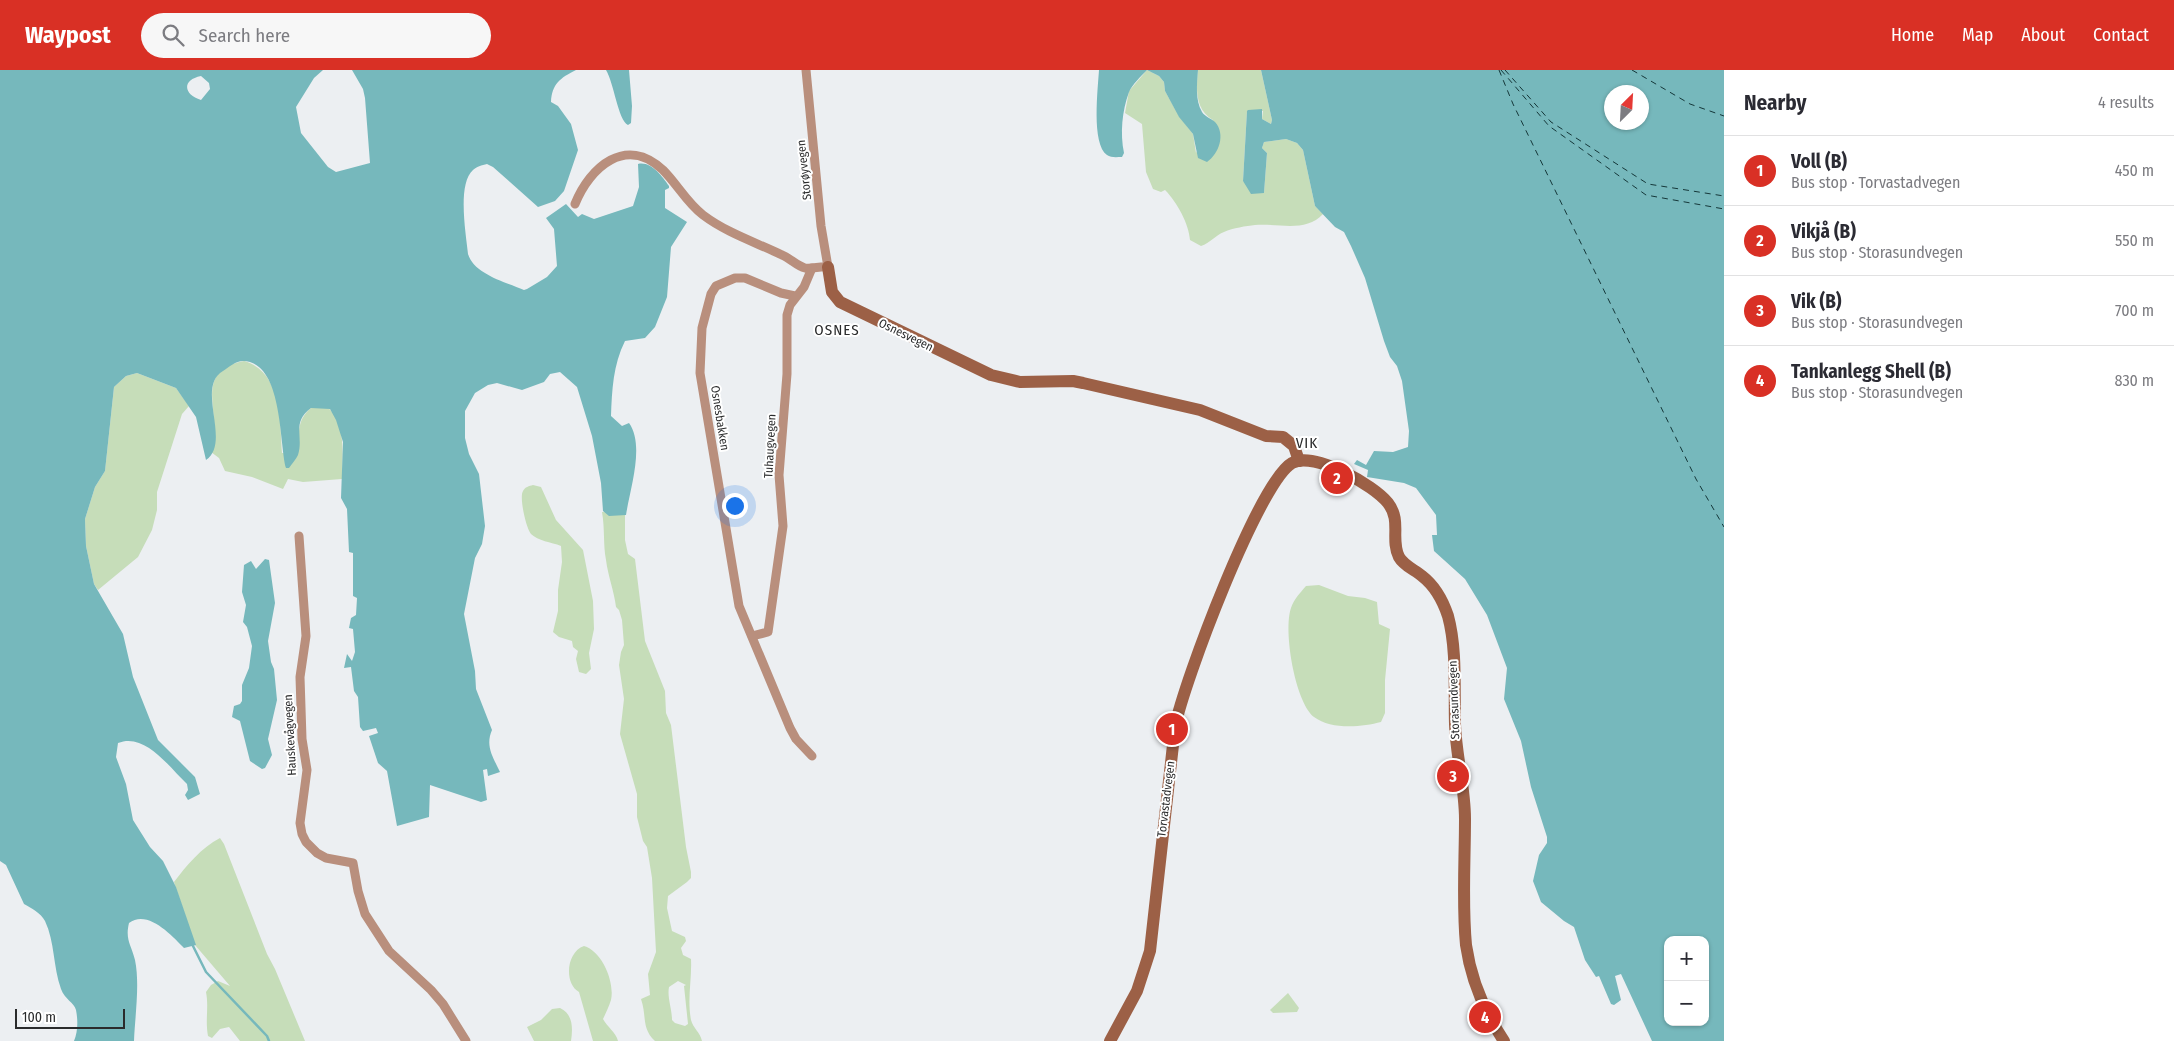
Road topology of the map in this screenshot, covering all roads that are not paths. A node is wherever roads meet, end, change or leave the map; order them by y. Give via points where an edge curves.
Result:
1 (806, 70) edge
2 (575, 204) dead end
3 (828, 267) junction
4 (812, 268) junction
5 (795, 296) junction
6 (1299, 461) junction
7 (299, 536) dead end
8 (752, 636) junction
9 (812, 756) dead end
10 (466, 1041) edge
11 (1110, 1041) edge
12 (1504, 1041) edge

1 - 3 street, Storøyvegen
2 - 4 street via 586,183 604,163 620,156 642,157 661,168 697,210 714,222 801,266
3 - 4 street
3 - 6 main road, Osnesvegen via 832,292 840,302 991,375 1020,382 1078,382 1200,410 1266,436 1283,436 1294,446
4 - 5 street, Tuhaugvegen via 804,287
5 - 8 street, Tuhaugvegen via 787,314 788,374 779,475 783,526 768,632
5 - 8 street, Osnesbakken via 745,278 725,281 711,294 702,328 700,373 716,477 739,606
6 - 11 main road, Torvastadvegen via 1282,473 1260,506 1220,599 1180,706 1150,951 1137,991
6 - 12 main road, Storasundvegen via 1313,461 1336,469 1382,496 1395,515 1396,547 1400,558 1432,586 1447,615 1464,805 1466,945 1478,993
7 - 10 street, Hauskevågvegen via 306,636 300,677 302,738 307,770 300,823 302,834 317,853 353,863 365,914 389,951 443,1004
8 - 9 street, Osnesbakken via 790,728

